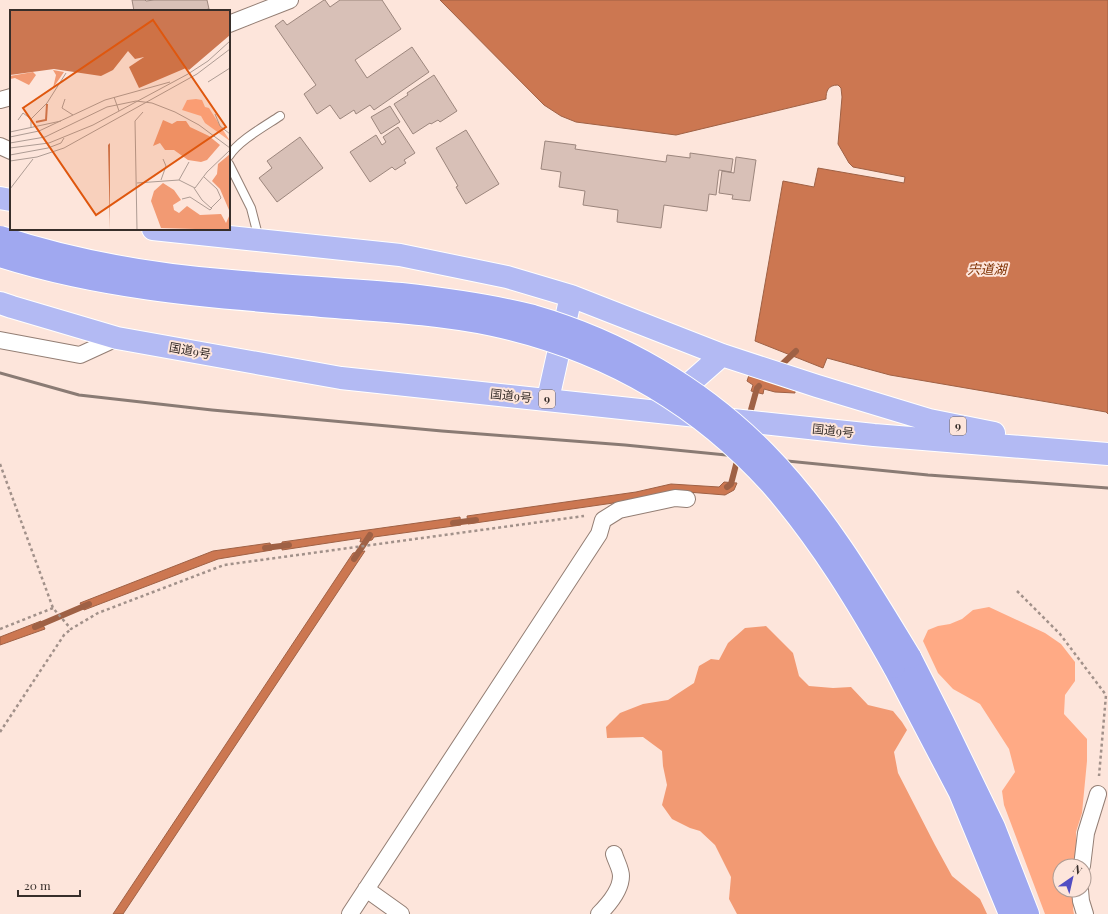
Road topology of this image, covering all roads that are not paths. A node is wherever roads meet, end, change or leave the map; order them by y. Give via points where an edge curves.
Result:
1 (290, 0) edge
2 (230, 24) edge
3 (280, 116) dead end
4 (0, 146) edge
5 (10, 151) edge
6 (230, 154) edge
7 (230, 166) edge
8 (0, 198) edge
9 (10, 200) edge
10 (174, 230) edge
11 (0, 237) edge
12 (259, 241) junction
13 (0, 256) edge
14 (570, 296) junction
15 (0, 302) edge
16 (117, 338) junction
17 (0, 340) edge
18 (722, 355) junction
19 (548, 399) junction
20 (658, 412) junction
21 (1104, 454) edge
22 (687, 499) dead end
23 (902, 662) junction
24 (1098, 794) road end
25 (614, 854) dead end
26 (1083, 858) edge
27 (366, 890) junction
28 (1081, 898) edge
29 (350, 914) edge
30 (401, 914) edge
31 (599, 914) edge
32 (1010, 914) edge
33 (1028, 914) edge
34 (1085, 914) edge

1 - 2 street
3 - 6 lane
4 - 5 street
7 - 12 lane via 251,208
8 - 9 highway
10 - 12 highway, 国道9号 / 9
11 - 23 highway, bridge via 72,256 178,276 453,300 532,316 617,347 673,378 697,395 766,454 805,499 859,573
12 - 14 highway, 国道9号 / 9 via 400,254 507,278
13 - 23 highway, bridge via 66,273 177,292 452,318 491,325 585,352 637,377 663,393 708,425 752,464 818,543
14 - 18 highway, 国道9号 / 9
14 - 19 highway
15 - 16 highway, 国道9号 / 9
16 - 17 street via 80,355
16 - 19 highway, 国道9号 / 9 via 341,378
18 - 20 highway
18 - 21 highway, 国道9号 / 9 via 929,420
19 - 20 highway, 国道9号 / 9
20 - 21 highway, 国道9号 / 9 via 874,435
22 - 27 street via 675,498 619,510 603,520 599,534
23 - 32 highway
23 - 33 highway via 944,722 994,827
24 - 26 street via 1086,833
25 - 31 street via 621,875 619,885 607,906
27 - 29 street
27 - 30 street
28 - 34 street

